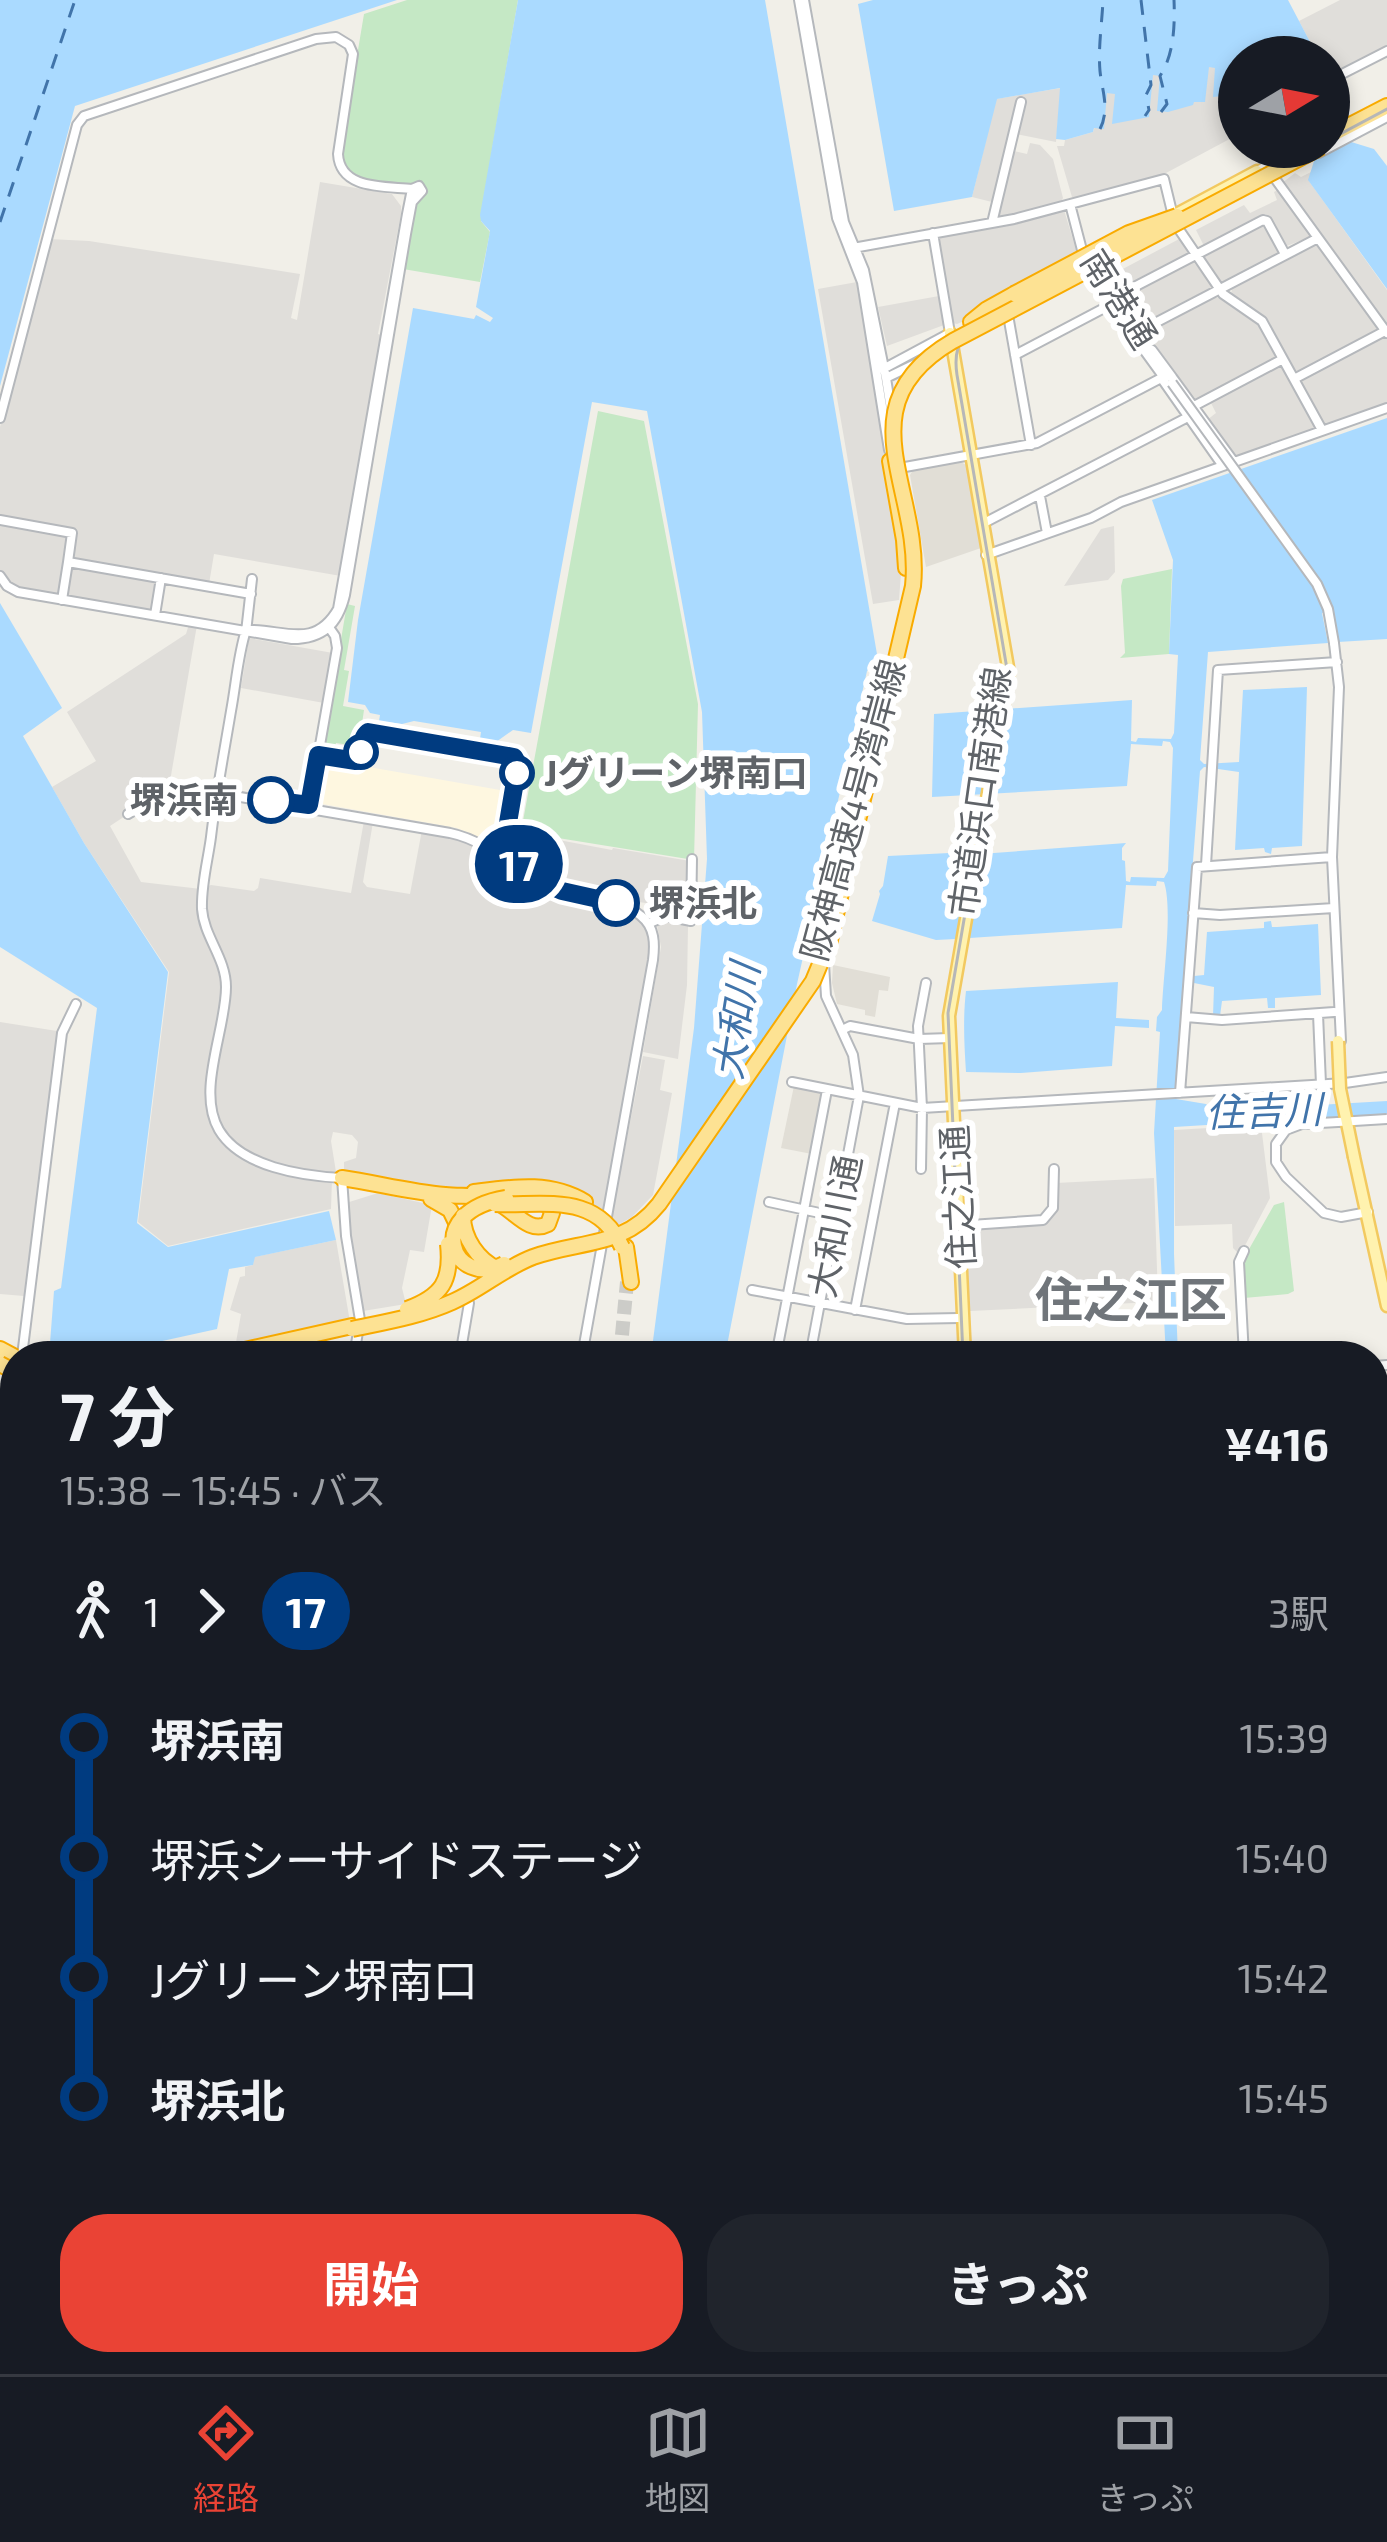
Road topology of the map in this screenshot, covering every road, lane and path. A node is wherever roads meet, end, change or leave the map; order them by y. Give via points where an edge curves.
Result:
1 (802, 0) edge
2 (1387, 51) edge
3 (1350, 70) edge
4 (1021, 103) dead end
5 (1387, 114) edge
6 (1350, 129) edge
7 (1269, 168) edge
8 (1276, 168) edge
9 (1281, 168) edge
10 (1264, 177) junction
11 (392, 187) junction
12 (412, 190) junction
13 (1070, 204) junction
14 (407, 214) junction
15 (992, 223) junction
16 (1174, 223) junction
17 (933, 233) junction
18 (1318, 238) junction
19 (852, 249) junction
20 (1196, 254) junction
21 (1285, 254) junction
22 (1114, 261) joint
23 (1089, 267) junction
24 (1219, 290) junction
25 (1112, 302) junction
26 (1009, 316) junction
27 (971, 322) junction
28 (1386, 332) edge
29 (1138, 336) junction
30 (950, 341) junction
31 (880, 350) junction
32 (1015, 355) junction
33 (1283, 358) junction
34 (898, 361) junction
35 (883, 374) junction
36 (1168, 379) junction
37 (1294, 379) junction
38 (1194, 406) junction
39 (1387, 408) edge
40 (891, 410) junction
41 (1188, 417) junction
42 (0, 418) edge
43 (1322, 430) junction
44 (1031, 445) junction
45 (970, 456) junction
46 (1234, 462) junction
47 (897, 464) junction
48 (1223, 466) junction
49 (1040, 496) junction
50 (0, 520) edge
51 (984, 523) junction
52 (1047, 533) junction
53 (987, 554) junction
54 (68, 562) junction
55 (0, 576) edge
56 (160, 578) junction
57 (252, 579) dead end
58 (251, 594) junction
59 (62, 600) junction
60 (154, 615) junction
61 (903, 623) junction
62 (328, 626) junction
63 (246, 630) junction
64 (1335, 663) junction
65 (318, 755) junction
66 (219, 792) junction
67 (309, 807) junction
68 (128, 814) dead end
69 (502, 854) junction
70 (1330, 857) junction
71 (692, 859) dead end
72 (1206, 865) junction
73 (1332, 908) junction
74 (1193, 913) junction
75 (652, 922) junction
76 (926, 983) dead end
77 (76, 1004) dead end
78 (1334, 1012) dead end
79 (1318, 1014) junction
80 (1186, 1017) junction
81 (846, 1028) junction
82 (948, 1038) junction
83 (919, 1039) junction
84 (1339, 1041) joint
85 (1387, 1077) edge
86 (792, 1082) dead end
87 (1321, 1084) junction
88 (827, 1090) junction
89 (1179, 1093) junction
90 (861, 1096) junction
91 (895, 1103) junction
92 (951, 1107) junction
93 (922, 1108) junction
94 (1387, 1119) edge
95 (921, 1169) dead end
96 (1054, 1169) dead end
97 (341, 1179) junction
98 (414, 1192) junction
99 (509, 1194) junction
100 (664, 1196) junction
101 (483, 1199) junction
102 (436, 1201) junction
103 (586, 1202) junction
104 (769, 1202) dead end
105 (804, 1210) junction
106 (1368, 1212) junction
107 (838, 1217) junction
108 (957, 1226) junction
109 (606, 1231) junction
110 (624, 1247) junction
111 (1244, 1252) dead end
112 (489, 1265) junction
113 (629, 1282) tunnel mouth
114 (1387, 1288) edge
115 (752, 1290) dead end
116 (438, 1291) junction
117 (464, 1294) junction
118 (787, 1297) junction
119 (821, 1303) junction
120 (1387, 1306) edge
121 (855, 1310) junction
122 (959, 1318) junction
123 (357, 1326) junction
124 (12, 1341) edge
125 (288, 1341) edge
126 (295, 1341) edge
127 (354, 1341) edge
128 (463, 1341) edge
129 (585, 1341) edge
130 (779, 1341) edge
131 (814, 1341) edge
132 (961, 1341) edge
133 (962, 1341) edge
134 (1243, 1341) edge

1 - 19 street
2 - 3 street
4 - 15 street
5 - 6 highway
5 - 10 street, bridge
7 - 16 highway, 阪神高速4号湾岸線, bridge
8 - 10 street, bridge
9 - 10 highway, 阪神高速4号湾岸線, bridge
10 - 16 highway, bridge
10 - 16 main road
10 - 18 street
10 - 61 highway, 阪神高速4号湾岸線, bridge via 953,340 911,374 892,427 914,554
11 - 12 street
11 - 14 street
11 - 42 street via 350,179 340,169 353,54 336,37 84,116
12 - 14 street
12 - 62 street via 422,191 412,205 343,602
13 - 15 street
13 - 16 street via 1162,180
13 - 23 street, 南港通
14 - 62 street via 341,597
15 - 17 street
16 - 20 street
16 - 22 highway
16 - 23 main road
16 - 27 highway, bridge via 1130,233
16 - 61 highway, 阪神高速4号湾岸線, bridge via 953,334 908,368 888,422 910,556
17 - 19 street
17 - 30 street
18 - 21 street
18 - 28 street
19 - 31 street
19 - 35 street
20 - 21 street via 1263,220
20 - 24 street
20 - 25 street
21 - 24 street
22 - 23 main road
23 - 25 street, 南港通
23 - 26 main road
23 - 27 main road
24 - 29 street
24 - 33 street via 1262,321
25 - 29 street, 南港通
25 - 32 street
26 - 30 main road
26 - 32 street
27 - 30 main road
28 - 37 street
29 - 36 street
29 - 36 street, 南港通
30 - 34 street
30 - 35 street
30 - 45 main road, 市道浜口南港線
31 - 34 street
31 - 35 street
32 - 44 street
33 - 37 street
33 - 38 street
34 - 35 street
35 - 40 street
35 - 47 street
36 - 38 street
36 - 41 street
36 - 44 street
36 - 64 street, 南港通, bridge via 1317,584
37 - 43 street
38 - 46 street
39 - 43 street
40 - 61 highway, bridge via 919,557
40 - 81 street via 916,588 830,954 830,992
41 - 48 street
41 - 49 street
43 - 46 street
44 - 45 street
45 - 47 street
45 - 51 main road, 市道浜口南港線
45 - 53 main road, 市道浜口南港線
46 - 48 street
47 - 61 highway, bridge
47 - 90 street via 907,581 824,966 826,996 853,1054
48 - 52 street
49 - 51 street
49 - 52 street
50 - 54 street via 73,532
51 - 53 main road, 市道浜口南港線
52 - 53 street
53 - 82 main road, 市道浜口南港線 via 1004,680
54 - 56 street
54 - 59 street
55 - 59 street via 18,592
56 - 58 street
56 - 60 street
57 - 58 street
58 - 63 street
59 - 60 street
60 - 63 street
61 - 100 highway, 阪神高速4号湾岸線, bridge via 822,964
61 - 109 highway, 阪神高速4号湾岸線, bridge via 818,959 658,1196
62 - 63 street via 298,639
62 - 65 street via 337,647
63 - 66 street
64 - 70 street, 南港通
64 - 72 street via 1218,670
65 - 67 street
65 - 69 street via 356,761 368,732 518,760
66 - 67 street
66 - 68 street via 178,787
66 - 97 street via 202,898 226,991 211,1112 237,1151 259,1163
67 - 69 street via 459,835
69 - 75 street via 553,887 633,906
69 - 109 street via 557,892 635,912 654,936
70 - 72 street
70 - 73 street, 南港通
71 - 75 street via 691,921
72 - 74 street via 1196,869
73 - 74 street
73 - 84 street, 南港通
74 - 80 street
75 - 109 street via 658,947
76 - 83 street
77 - 124 street via 62,1034
78 - 79 street
79 - 80 street
79 - 87 street
80 - 89 street
81 - 83 street
81 - 90 street via 860,1063
82 - 83 street
82 - 92 main road, 住之江通
83 - 93 street
84 - 106 main road, bridge
85 - 87 street
86 - 88 street
87 - 89 street
88 - 90 street
88 - 105 street
89 - 92 street
90 - 91 street
90 - 107 street, 大和川通
91 - 93 street
91 - 121 street
92 - 93 street
92 - 108 main road, 住之江通
93 - 95 street
94 - 106 street, bridge via 1289,1128 1274,1150 1286,1177 1328,1214
96 - 108 street via 1053,1208 1043,1220
97 - 98 highway
97 - 123 street
98 - 99 highway
98 - 99 highway, bridge via 488,1198 536,1228 547,1226 550,1206
98 - 101 highway
98 - 102 highway
99 - 103 highway via 547,1188
99 - 109 highway, bridge via 572,1201
99 - 109 highway, bridge via 461,1216 454,1237 460,1258 475,1269
99 - 123 highway, bridge via 474,1204 452,1226 452,1250 473,1282 469,1300
100 - 112 highway, bridge via 649,1219 617,1239 511,1269
100 - 123 highway, 阪神高速4号湾岸線, bridge via 616,1238 532,1258 446,1305
101 - 103 highway, bridge via 532,1191
101 - 109 highway, bridge via 584,1209
101 - 112 highway, bridge via 467,1206 462,1220
101 - 116 highway, bridge via 465,1204 451,1221 449,1268
102 - 112 highway, bridge
102 - 116 highway, bridge via 447,1214 446,1275
103 - 110 highway, bridge via 611,1222
104 - 105 street
105 - 107 street
105 - 118 street
106 - 114 main road
106 - 120 main road
107 - 119 street, 大和川通
108 - 122 main road, 住之江通
108 - 133 main road, 住之江通
109 - 110 highway, bridge
109 - 117 street via 498,1260
109 - 123 highway, 阪神高速4号湾岸線, bridge via 524,1257 439,1304
109 - 129 street
110 - 113 highway
111 - 134 street
115 - 118 street
116 - 123 highway, bridge
117 - 123 street
117 - 128 street
118 - 119 street
118 - 130 street
119 - 121 street
119 - 131 street, 大和川通
121 - 122 street
122 - 132 main road, 住之江通
123 - 125 highway, 阪神高速4号湾岸線
123 - 126 highway, 阪神高速4号湾岸線
123 - 127 street

